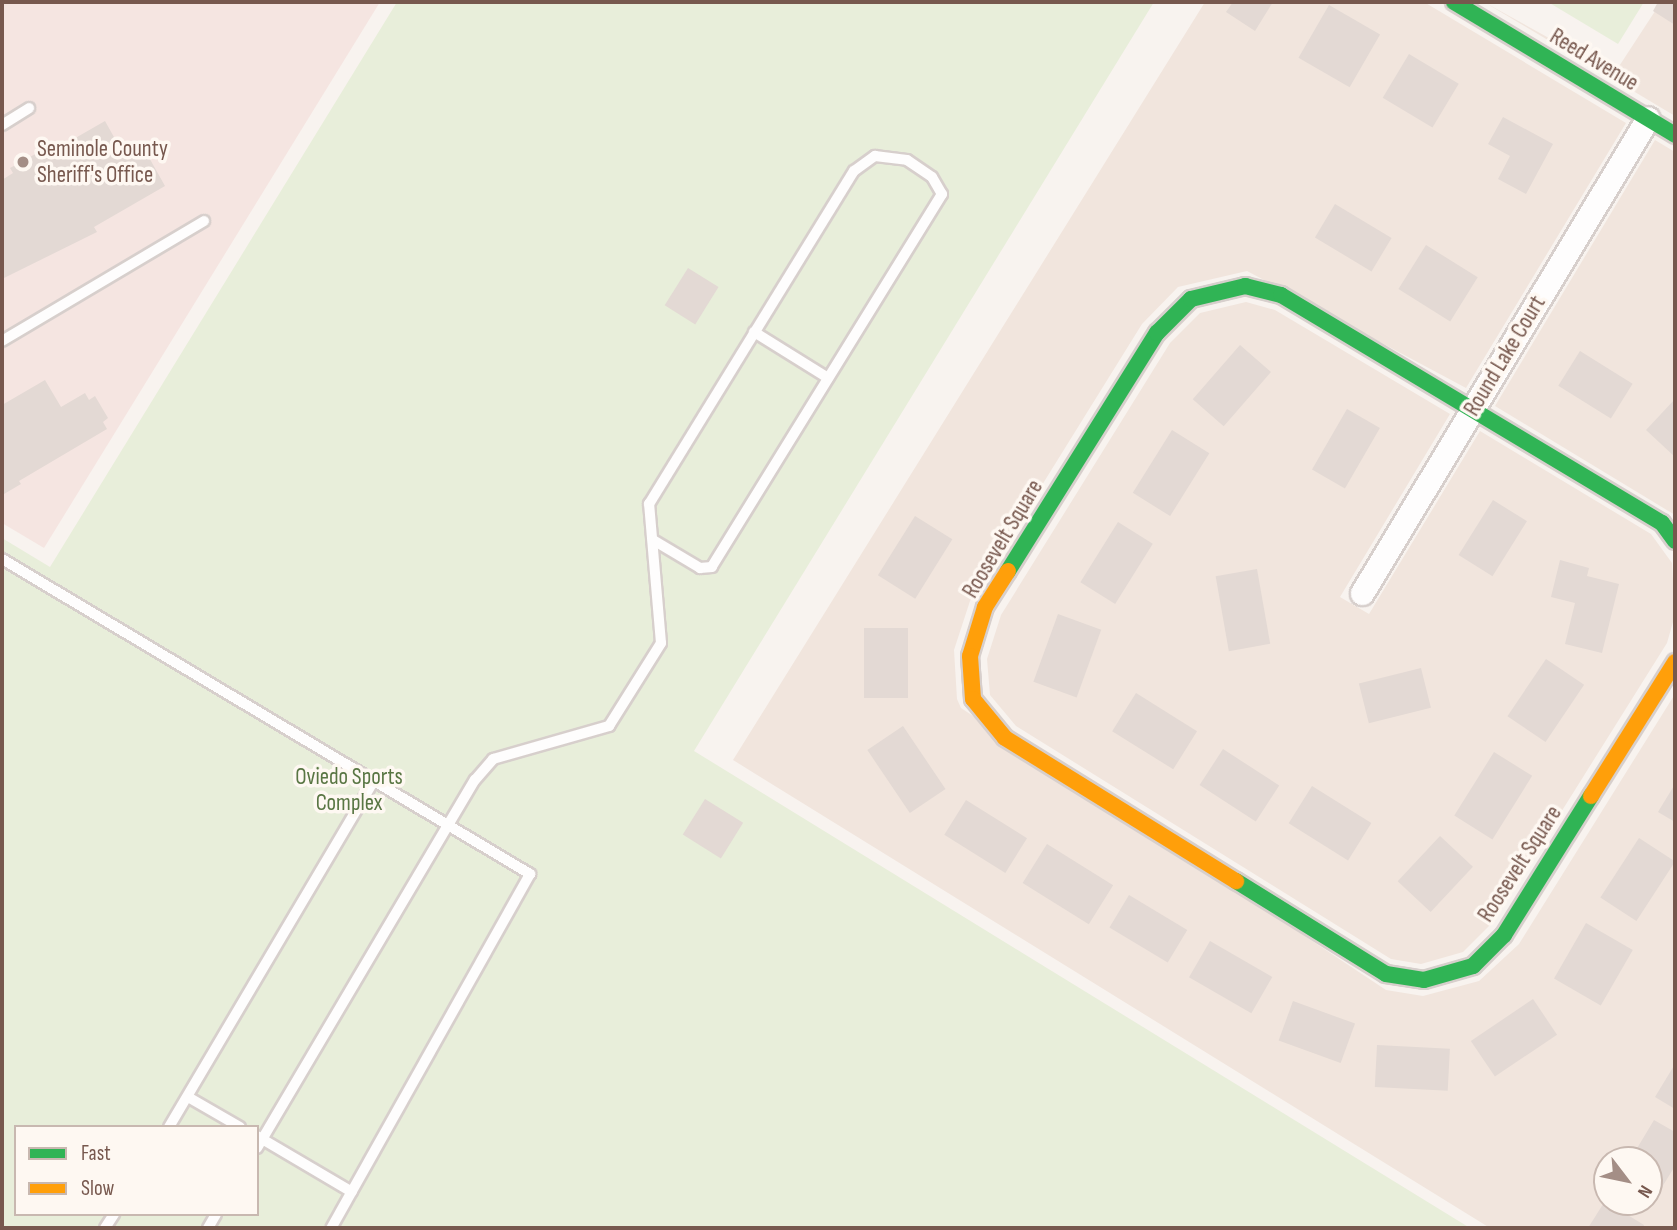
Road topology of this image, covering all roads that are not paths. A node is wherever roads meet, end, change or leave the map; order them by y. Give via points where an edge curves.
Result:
1 (1454, 2) edge
2 (29, 108) dead end
3 (1648, 118) junction
4 (2, 125) edge
5 (1675, 135) edge
6 (204, 221) dead end
7 (754, 332) junction
8 (2, 341) edge
9 (828, 378) junction
10 (1473, 410) junction
11 (653, 540) junction
12 (1675, 541) edge
13 (2, 559) edge
14 (1362, 593) dead end
15 (1675, 662) edge
16 (374, 781) junction
17 (449, 825) junction
18 (187, 1097) junction
19 (170, 1125) edge
20 (236, 1125) edge
21 (259, 1141) edge
22 (352, 1192) junction
23 (331, 1228) edge

1 - 3 street, Reed Avenue
2 - 4 lane
3 - 5 street, Reed Avenue
3 - 10 street, Round Lake Court
6 - 8 lane
7 - 9 lane
7 - 9 lane via 854,171 875,156 907,160 932,177 942,194
7 - 11 lane via 649,504
9 - 11 lane via 712,566 700,568
10 - 12 street, Roosevelt Square via 1662,523
10 - 14 street, Round Lake Court
10 - 15 street, Roosevelt Square via 1280,295 1245,286 1191,299 1157,333 985,607 970,656 973,699 1005,738 1386,974 1424,980 1473,966 1504,935
11 - 17 lane via 661,643 609,726 493,759
13 - 16 lane
16 - 17 lane
16 - 18 lane
17 - 21 lane
17 - 22 lane via 530,874
18 - 19 lane
18 - 20 lane
21 - 22 lane
22 - 23 lane

